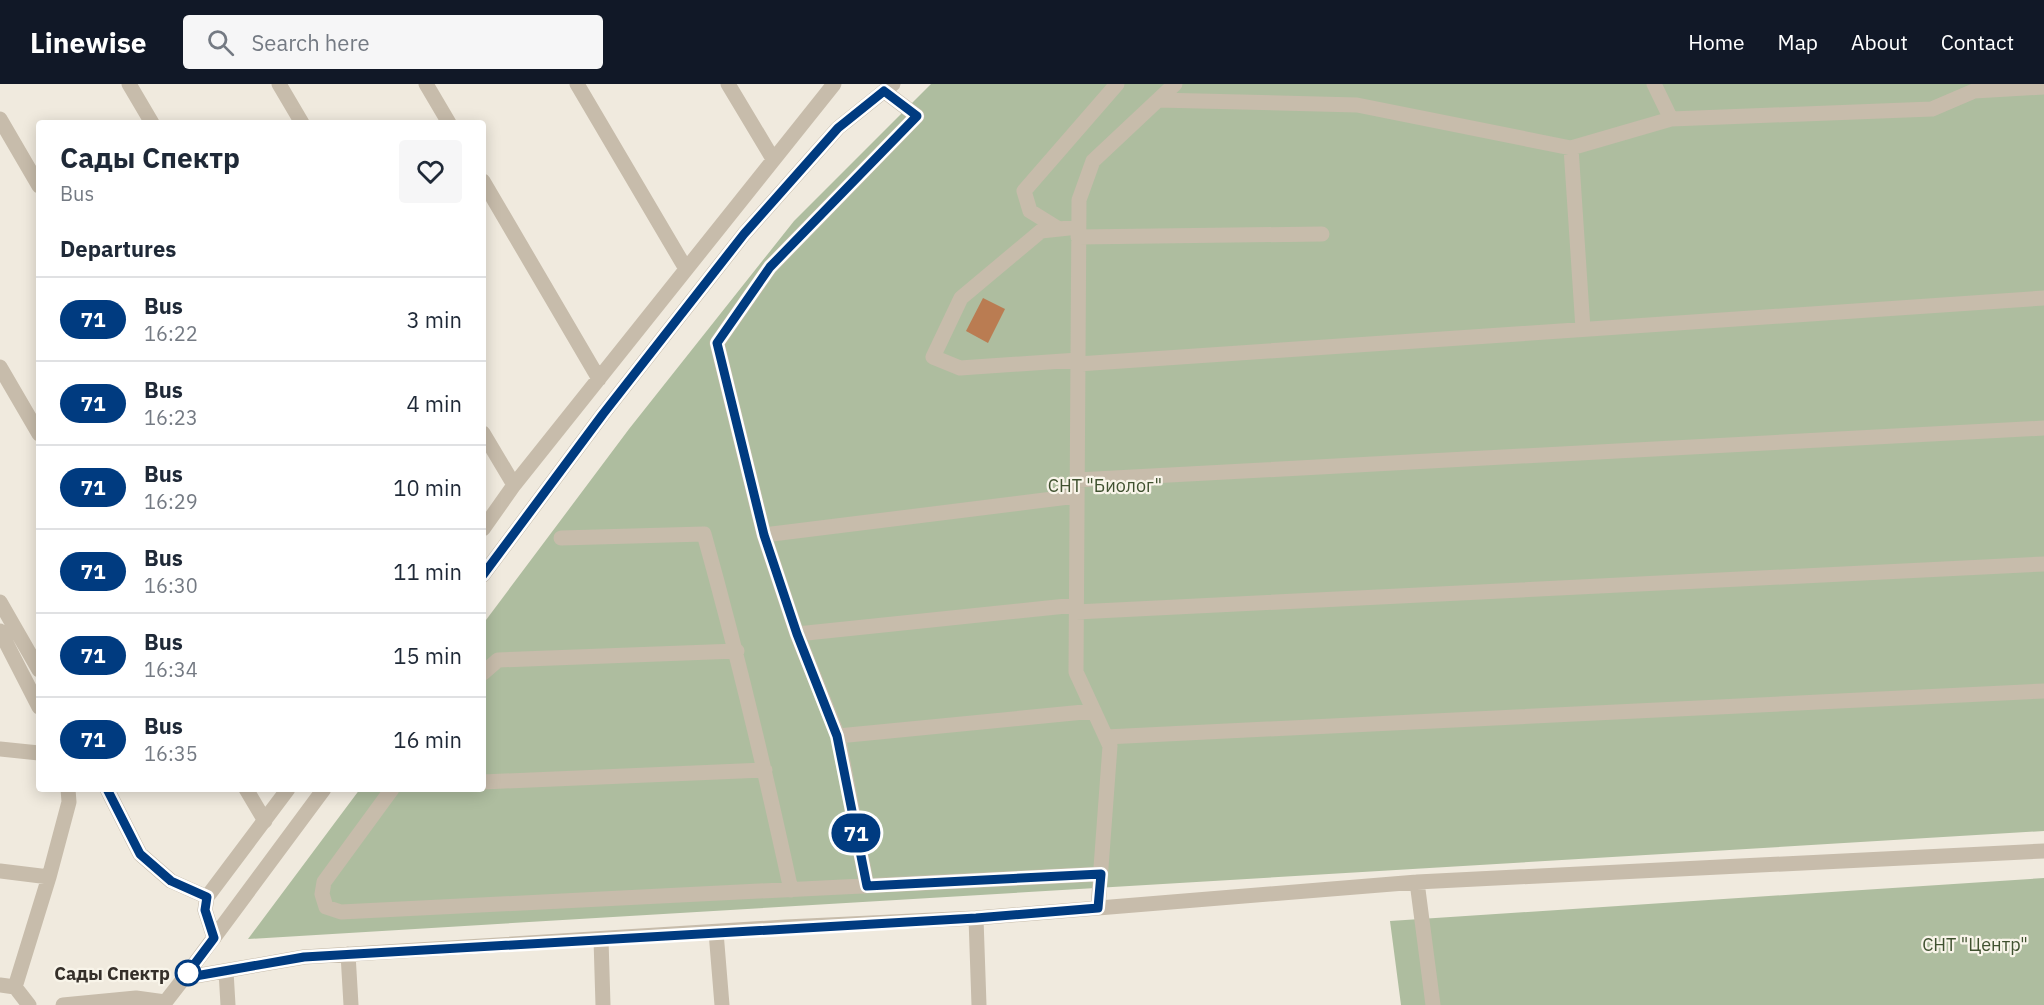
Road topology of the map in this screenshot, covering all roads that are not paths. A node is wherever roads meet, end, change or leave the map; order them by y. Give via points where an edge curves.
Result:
1 (129, 84) edge
2 (279, 84) edge
3 (426, 84) edge
4 (577, 84) edge
5 (728, 84) edge
6 (834, 84) edge
7 (1117, 84) edge
8 (1175, 84) edge
9 (1654, 84) edge
10 (889, 87) edge
11 (2044, 87) edge
12 (1158, 100) junction
13 (1671, 118) junction
14 (0, 119) edge
15 (150, 120) edge
16 (300, 120) edge
17 (447, 120) edge
18 (1571, 148) junction
19 (773, 159) junction
20 (36, 181) edge
21 (486, 187) edge
22 (1059, 229) junction
23 (1078, 232) junction
24 (1322, 234) dead end
25 (686, 269) junction
26 (2044, 297) edge
27 (1583, 329) junction
28 (1078, 362) junction
29 (0, 367) edge
30 (599, 379) junction
31 (2044, 428) edge
32 (36, 429) edge
33 (486, 438) edge
34 (1077, 480) junction
35 (514, 485) junction
36 (1077, 496) junction
37 (486, 525) edge
38 (764, 535) junction
39 (561, 538) dead end
40 (2044, 564) edge
41 (486, 571) edge
42 (0, 602) edge
43 (1076, 608) junction
44 (0, 631) edge
45 (797, 634) junction
46 (737, 651) junction
47 (7, 653) edge
48 (36, 665) edge
49 (486, 670) edge
50 (2044, 691) edge
51 (36, 702) edge
52 (1094, 711) junction
53 (837, 736) junction
54 (1106, 737) junction
55 (0, 749) edge
56 (36, 753) edge
57 (765, 770) junction
58 (486, 782) edge
59 (68, 792) edge
60 (109, 792) edge
61 (248, 792) edge
62 (286, 792) edge
63 (322, 792) edge
64 (390, 792) edge
65 (265, 821) junction
66 (2044, 852) edge
67 (0, 871) edge
68 (1101, 874) junction
69 (49, 877) junction
70 (1417, 882) junction
71 (867, 886) junction
72 (791, 890) junction
73 (207, 897) junction
74 (1098, 908) junction
75 (976, 918) junction
76 (717, 932) junction
77 (214, 938) junction
78 (602, 939) junction
79 (348, 954) junction
80 (226, 971) junction
81 (184, 978) junction
82 (7, 986) edge
83 (164, 1004) edge
84 (29, 1005) edge
85 (63, 1005) edge
86 (228, 1005) edge
87 (351, 1005) edge
88 (603, 1005) edge
89 (722, 1005) edge
90 (979, 1005) edge
91 (1432, 1005) edge

1 - 15 street
2 - 16 street
3 - 17 street
4 - 25 street
5 - 19 street
6 - 19 street
7 - 22 street via 1024,191 1030,211
8 - 12 street
9 - 13 street
10 - 38 street via 917,116 770,267 717,343
10 - 41 street via 838,128 744,234
11 - 13 street via 1974,91 1932,109
12 - 18 street via 1357,105
12 - 23 street via 1093,161 1078,200
13 - 18 street
14 - 20 street
18 - 27 street
19 - 25 street
21 - 30 street
22 - 23 street
22 - 28 street via 1041,231 961,298 933,357 960,368
23 - 24 street
23 - 28 street
25 - 30 street
26 - 27 street
27 - 28 street
28 - 34 street
29 - 32 street
30 - 35 street
31 - 34 street
33 - 35 street
34 - 36 street
35 - 37 street
36 - 38 street
36 - 43 street
38 - 45 street
39 - 46 street via 704,534
40 - 43 street
42 - 48 street
43 - 45 street
43 - 52 street via 1076,672
44 - 47 street
45 - 53 street
46 - 49 street via 498,660
46 - 57 street
47 - 51 street
50 - 54 street
52 - 53 street
52 - 54 street
53 - 71 street
54 - 68 street via 1110,746
55 - 56 street
57 - 58 street
57 - 72 street
59 - 69 street
60 - 73 street via 140,854 171,881
61 - 65 street
62 - 65 street
63 - 77 street
64 - 72 street via 324,882 326,907 341,912
65 - 73 street
66 - 70 street
67 - 69 street
68 - 71 street
68 - 74 street
69 - 82 street
70 - 74 street
70 - 91 street
71 - 72 street
73 - 77 street via 205,910
74 - 75 street
75 - 76 street
75 - 90 street
76 - 78 street
76 - 89 street
77 - 81 street
78 - 79 street
78 - 88 street
79 - 80 street via 304,957
79 - 87 street
80 - 81 street
80 - 86 street
81 - 83 street
82 - 84 street
83 - 85 street via 136,998

